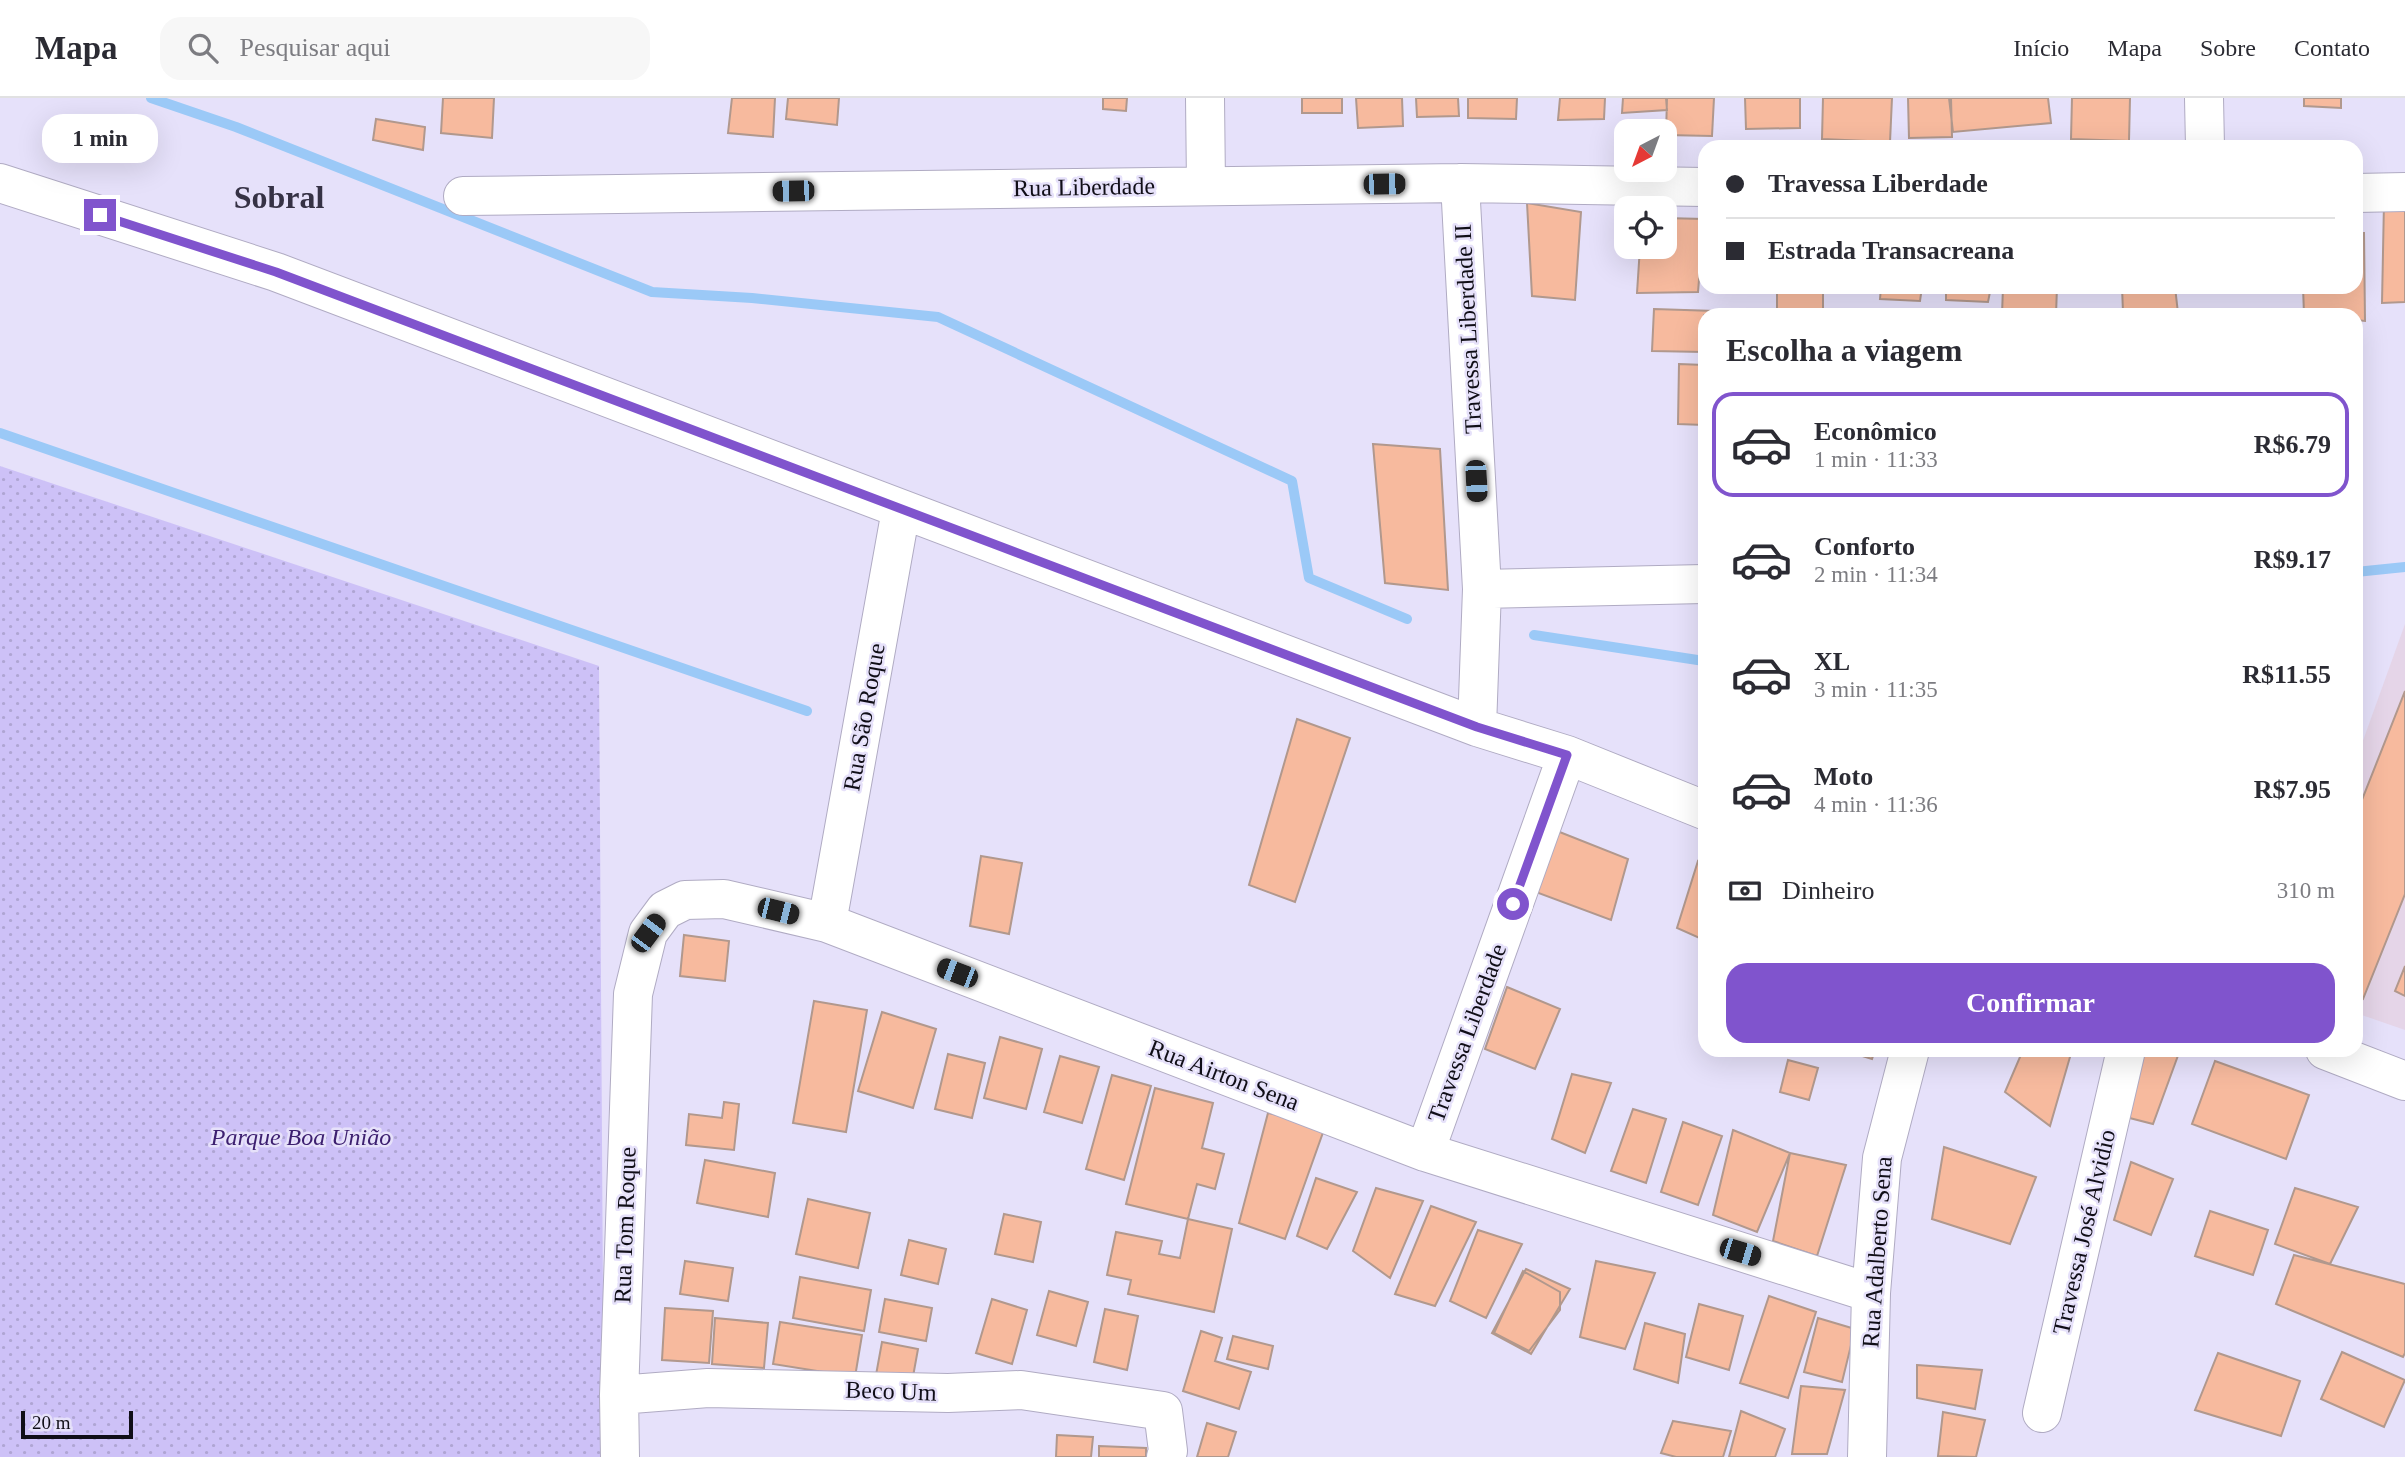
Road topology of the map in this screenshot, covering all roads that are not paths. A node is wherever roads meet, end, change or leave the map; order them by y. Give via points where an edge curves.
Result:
1 (1205, 98) edge
2 (2204, 98) edge
3 (2206, 140) edge
4 (0, 183) edge
5 (1460, 183) junction
6 (1206, 185) junction
7 (1698, 187) edge
8 (2405, 192) edge
9 (2363, 193) edge
10 (463, 197) dead end
11 (901, 510) junction
12 (1698, 584) edge
13 (1482, 589) junction
14 (1477, 727) junction
15 (1567, 755) junction
16 (1698, 808) edge
17 (827, 923) junction
18 (633, 994) joint
19 (1908, 1057) edge
20 (2124, 1057) edge
21 (2343, 1057) edge
22 (2405, 1081) edge
23 (1425, 1152) junction
24 (1871, 1293) junction
25 (619, 1395) junction
26 (2042, 1413) dead end
27 (620, 1457) edge
28 (1166, 1457) edge
29 (1867, 1457) edge

1 - 6 street
2 - 3 street
4 - 11 street via 276,272
5 - 6 street, Rua Liberdade
5 - 7 street, Rua Liberdade
5 - 13 street, Travessa Liberdade II
6 - 10 street, Rua Liberdade
8 - 9 street
11 - 14 street
11 - 17 street, Rua São Roque
12 - 13 street
13 - 14 street, Travessa Liberdade II
14 - 15 street
15 - 16 street
15 - 23 street, Travessa Liberdade
17 - 18 street, Rua Airton Sena via 724,900 685,900 665,910 648,933
17 - 23 street, Rua Airton Sena
18 - 25 street, Rua Tom Roque
19 - 24 street, Rua Adalberto Sena via 1882,1158
20 - 26 street, Travessa José Alvidio
21 - 22 street
23 - 24 street, Rua Airton Sena
24 - 29 street, Rua Adalberto Sena
25 - 27 street, Rua Tom Roque
25 - 28 street, Beco Um via 708,1388 1021,1390 1163,1411

